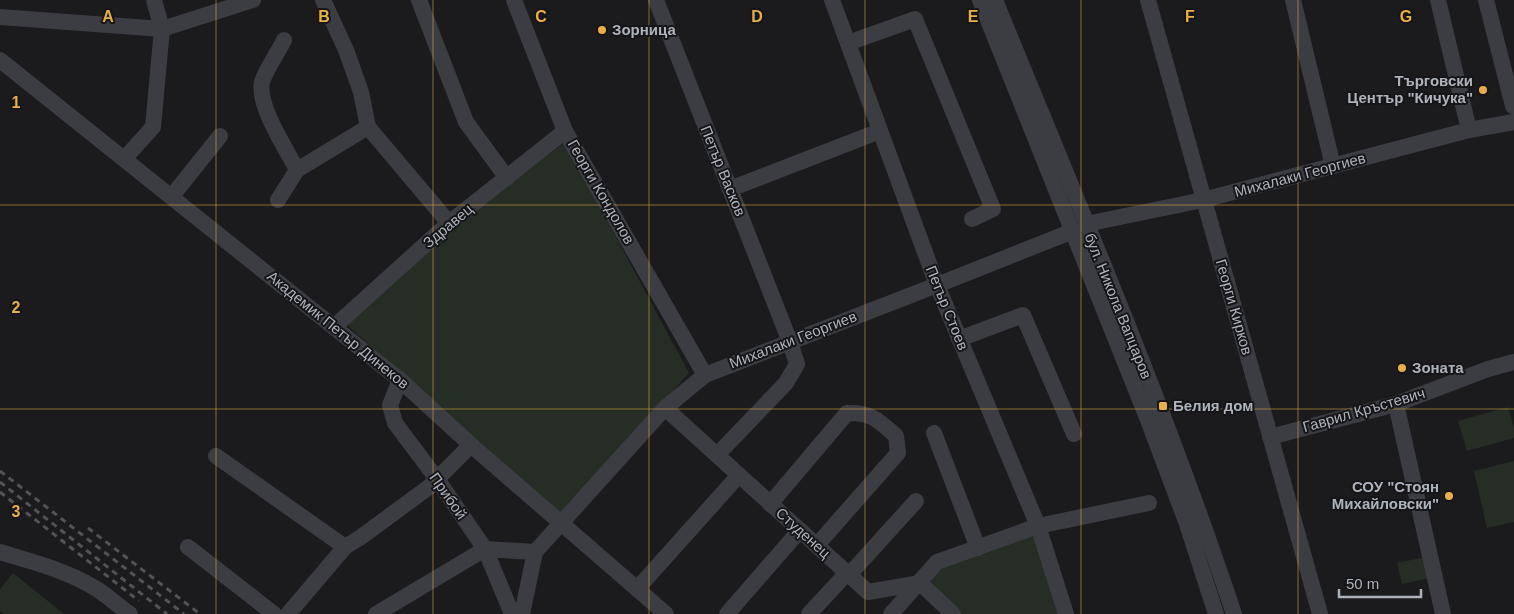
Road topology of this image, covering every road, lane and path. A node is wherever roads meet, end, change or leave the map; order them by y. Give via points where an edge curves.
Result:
1 (154, 0) edge
2 (253, 0) edge
3 (323, 0) edge
4 (419, 0) edge
5 (514, 0) edge
6 (656, 0) edge
7 (832, 0) edge
8 (980, 0) edge
9 (995, 0) edge
10 (1148, 0) edge
11 (1293, 0) edge
12 (1438, 0) edge
13 (1486, 0) edge
14 (0, 17) edge
15 (162, 29) junction
16 (284, 40) dead end
17 (848, 43) junction
18 (0, 60) edge
19 (1514, 111) edge
20 (368, 127) junction
21 (1469, 130) junction
22 (566, 131) junction
23 (880, 131) junction
24 (220, 136) dead end
25 (125, 158) junction
26 (1333, 166) junction
27 (297, 170) junction
28 (507, 178) junction
29 (730, 189) junction
30 (172, 196) junction
31 (278, 200) dead end
32 (1203, 200) junction
33 (972, 219) dead end
34 (449, 224) junction
35 (1079, 228) junction
36 (937, 285) junction
37 (335, 326) junction
38 (959, 339) junction
39 (790, 342) junction
40 (1514, 362) edge
41 (706, 375) junction
42 (400, 380) junction
43 (1396, 404) junction
44 (665, 408) junction
45 (934, 433) dead end
46 (1074, 434) dead end
47 (1270, 437) junction
48 (471, 445) junction
49 (717, 455) junction
50 (216, 456) dead end
51 (740, 475) junction
52 (436, 479) junction
53 (916, 501) dead end
54 (1149, 502) dead end
55 (770, 504) junction
56 (562, 523) junction
57 (1038, 526) junction
58 (800, 530) junction
59 (817, 545) junction
60 (188, 547) dead end
61 (345, 547) junction
62 (978, 548) junction
63 (485, 549) junction
64 (0, 552) edge
65 (535, 552) junction
66 (848, 574) junction
67 (920, 583) junction
68 (637, 589) junction
69 (868, 592) junction
70 (892, 613) edge
71 (130, 614) edge
72 (274, 614) edge
73 (288, 614) edge
74 (376, 614) edge
75 (512, 614) edge
76 (522, 614) edge
77 (666, 614) edge
78 (727, 614) edge
79 (809, 614) edge
80 (953, 614) edge
81 (1066, 614) edge
82 (1216, 614) edge
83 (1234, 614) edge
84 (1320, 614) edge
85 (1443, 614) edge

1 - 15 street
2 - 15 street
3 - 20 street via 361,92
4 - 28 street via 466,122
5 - 22 street, Георги Кондолов
6 - 29 street, Петър Васков
7 - 17 street, Петър Стоев
8 - 35 street, бул. Никола Вапцаров
9 - 35 street, бул. Никола Вапцаров
10 - 32 street, Георги Кирков
11 - 26 street
12 - 21 street
13 - 19 street
14 - 15 street
15 - 25 street via 153,127
16 - 27 street via 262,80 261,96
17 - 23 street, Петър Стоев
17 - 33 street via 914,19 993,210
18 - 25 street, Академик Петър Динеков
19 - 21 street, Михалаки Георгиев
20 - 27 street
20 - 34 street
21 - 26 street, Михалаки Георгиев
22 - 28 street, Здравец
22 - 41 street, Георги Кондолов
23 - 29 street
23 - 36 street, Петър Стоев
24 - 30 street
25 - 30 street, Академик Петър Динеков
26 - 32 street, Михалаки Георгиев
27 - 31 street
28 - 34 street, Здравец
29 - 39 street, Петър Васков
30 - 37 street, Академик Петър Динеков
32 - 35 street, Михалаки Георгиев
32 - 47 street, Георги Кирков
34 - 37 street, Здравец
35 - 36 street, Михалаки Георгиев
35 - 82 street, бул. Никола Вапцаров via 1177,496
35 - 83 street, бул. Никола Вапцаров via 1192,493
36 - 38 street, Петър Стоев
36 - 39 street, Михалаки Георгиев
37 - 42 street, Академик Петър Динеков
38 - 46 street via 1023,315
38 - 57 street, Петър Стоев
39 - 41 street, Михалаки Георгиев
39 - 49 street, Петър Васков via 797,364 786,384
40 - 43 street, Гаврил Кръстевич
41 - 44 street, Михалаки Георгиев
42 - 48 street, Академик Петър Динеков
42 - 52 street, Прибой via 390,405 395,423
43 - 47 street, Гаврил Кръстевич
43 - 85 street
44 - 49 street, Студенец
44 - 56 street, Михалаки Георгиев
45 - 62 street
47 - 84 street, Георги Кирков
48 - 52 street
48 - 56 street, Академик Петър Динеков
49 - 51 street, Студенец
50 - 61 street
51 - 55 street, Студенец
51 - 68 street
52 - 61 street
52 - 63 street, Прибой
53 - 66 street
54 - 57 street
55 - 58 street, Студенец
55 - 59 street via 847,414 861,412 876,419 896,436 898,453
56 - 65 street, Михалаки Георгиев
56 - 68 street, Академик Петър Динеков
57 - 62 street
57 - 81 street, Петър Стоев
58 - 59 street, Студенец
58 - 78 street
59 - 66 street, Студенец
60 - 72 street
61 - 73 street
62 - 67 street via 937,562
63 - 65 street
63 - 74 street
63 - 75 street, Прибой
64 - 71 street via 80,580
65 - 76 street
66 - 69 street, Студенец
66 - 79 street
67 - 69 street
67 - 70 street
67 - 80 street
68 - 77 street, Академик Петър Динеков
69 - 70 street, Студенец

